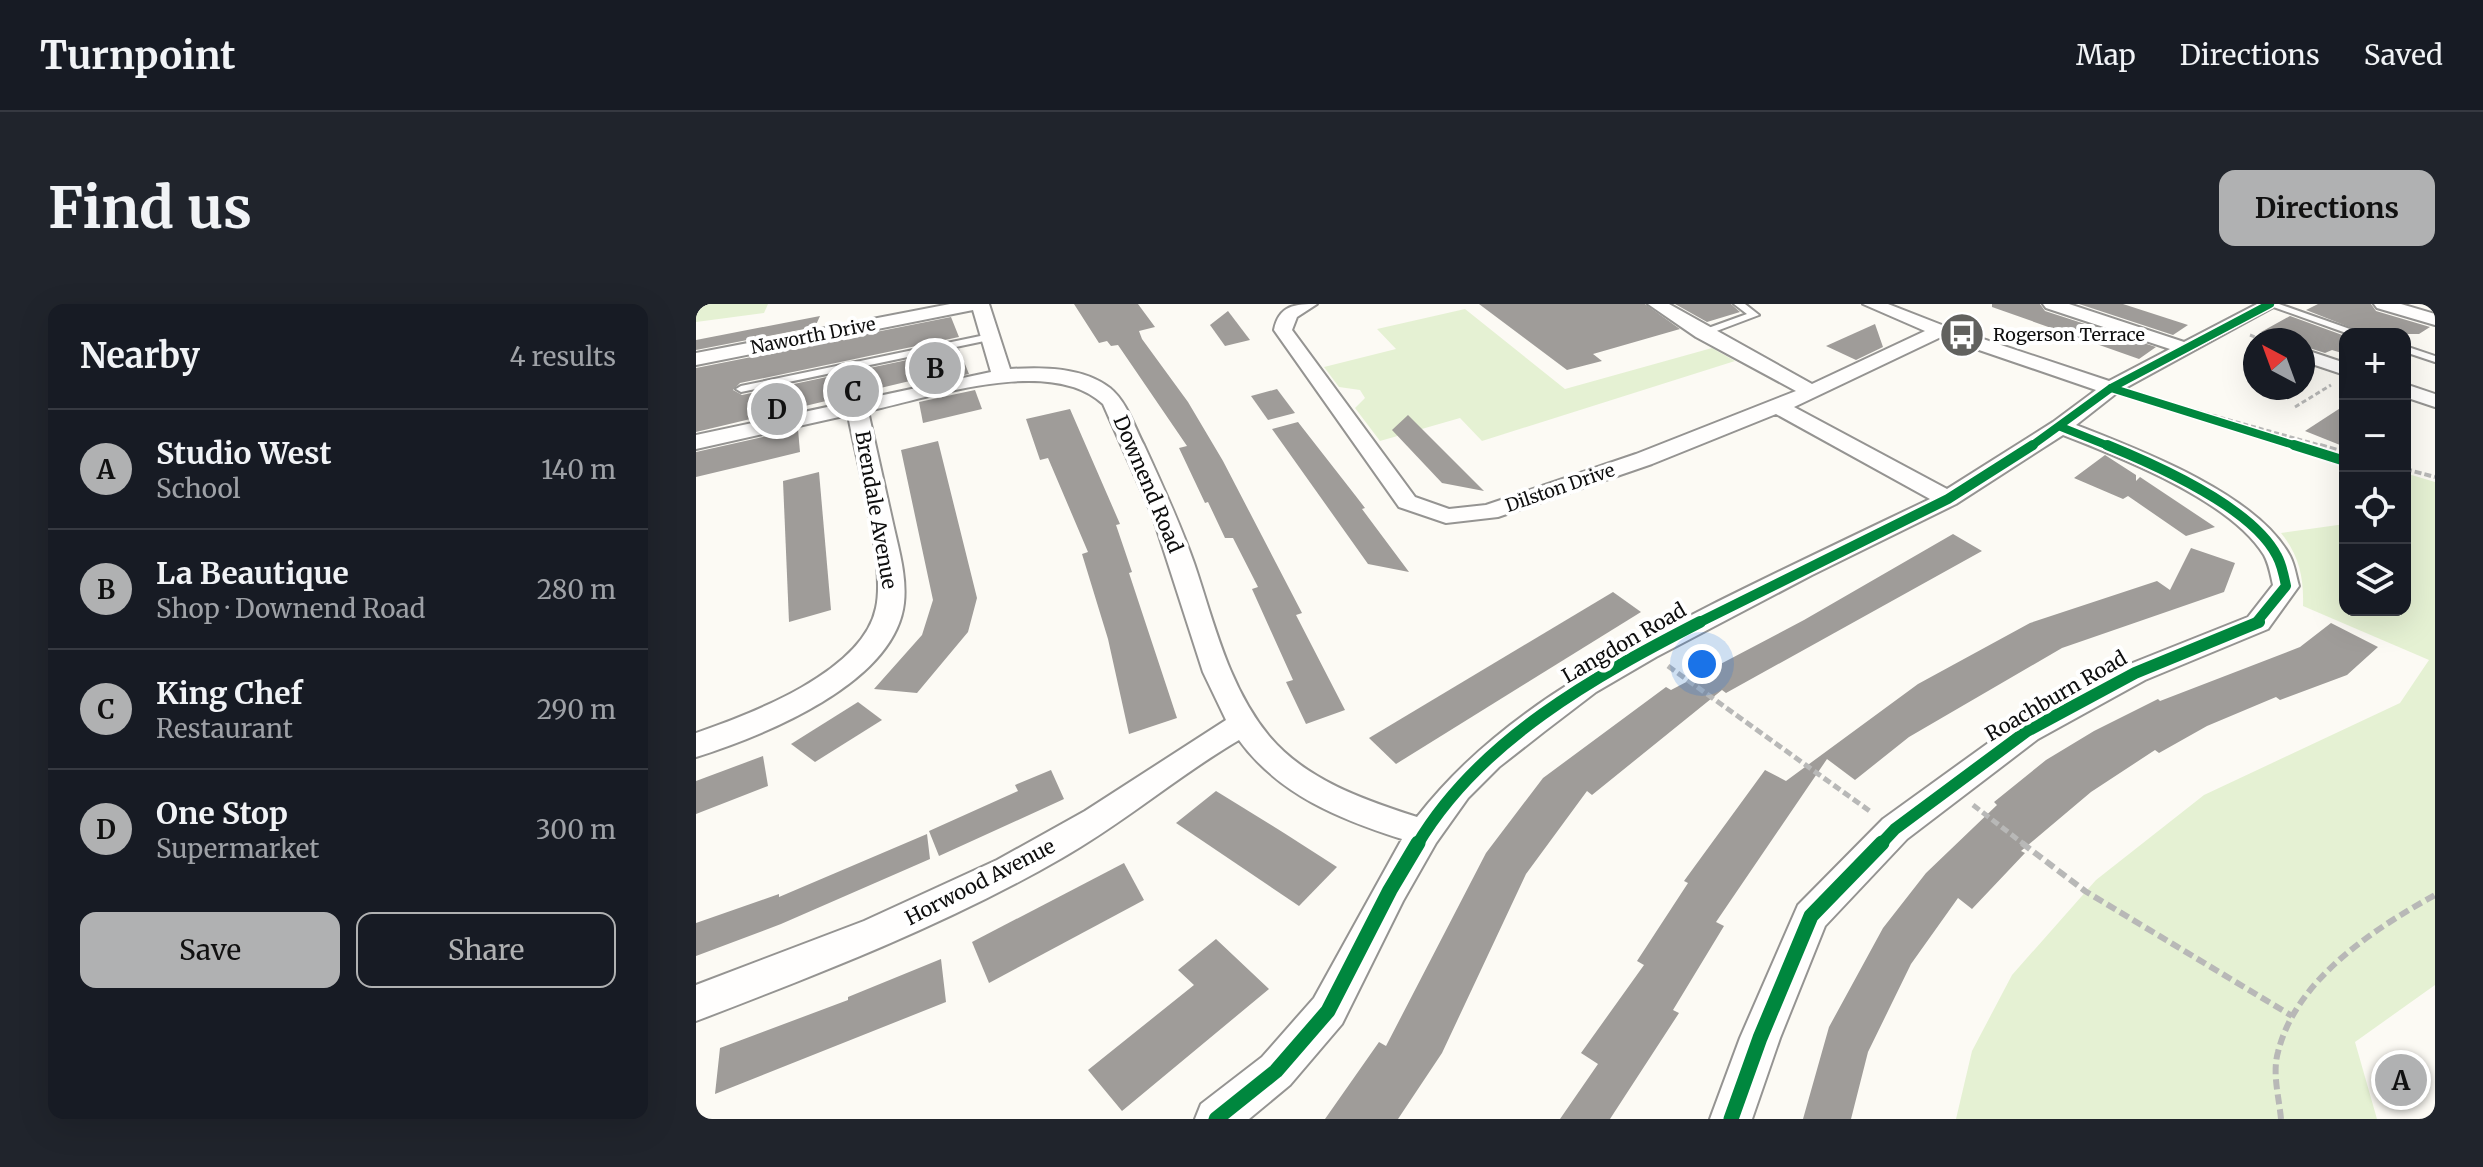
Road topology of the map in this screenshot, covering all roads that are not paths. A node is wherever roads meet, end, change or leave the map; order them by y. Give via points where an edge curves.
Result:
1 (856, 304) edge
2 (978, 304) edge
3 (1308, 304) edge
4 (1657, 304) edge
5 (1739, 304) edge
6 (1872, 304) edge
7 (2052, 304) edge
8 (2270, 304) edge
9 (2383, 304) edge
10 (2435, 320) edge
11 (858, 327) junction
12 (2341, 328) edge
13 (1940, 331) junction
14 (1703, 333) junction
15 (990, 337) junction
16 (2184, 348) junction
17 (2411, 351) edge
18 (696, 359) edge
19 (2435, 359) edge
20 (2315, 362) edge
21 (1002, 376) junction
22 (2339, 377) edge
23 (2111, 388) junction
24 (741, 389) dead end
25 (1812, 392) junction
26 (2411, 392) edge
27 (2435, 401) edge
28 (1777, 406) junction
29 (857, 407) junction
30 (2061, 427) junction
31 (696, 442) edge
32 (1948, 499) junction
33 (1244, 725) junction
34 (696, 745) edge
35 (1424, 833) junction
36 (696, 1003) edge
37 (1216, 1119) edge
38 (1731, 1119) edge

1 - 11 street
2 - 11 street, Naworth Drive
2 - 15 street
3 - 28 street, Dilston Drive via 1290,313 1283,330 1407,502 1446,516 1490,512
4 - 14 street
5 - 14 lane via 1754,315
6 - 13 street
7 - 16 street
8 - 12 lane
8 - 16 street, Langdon Road
9 - 10 street
11 - 18 street, Naworth Drive
13 - 23 street
13 - 25 street, Dilston Drive
14 - 25 street
15 - 21 street
15 - 24 lane
16 - 23 street, Langdon Road
17 - 19 lane
20 - 22 street
21 - 29 street, Downend Road
21 - 33 street, Downend Road via 1047,373 1072,378 1095,386 1112,401 1171,532 1222,684
23 - 30 street, Langdon Road
25 - 28 street, Dilston Drive
26 - 27 street
28 - 32 street
29 - 31 street, Downend Road
29 - 34 street, Brendale Avenue via 891,572 886,622 848,668 815,692 753,725
30 - 32 street, Langdon Road
30 - 38 street, Roachburn Road via 2123,451 2244,519 2276,553 2286,586 2258,623 2135,673 2027,731 1895,829 1811,916
32 - 35 street, Langdon Road via 1803,569 1586,685 1488,759
33 - 35 street, Downend Road via 1261,748 1318,791 1357,811
33 - 36 street, Horwood Avenue via 1053,847 949,901
35 - 37 street, Langdon Road via 1328,1011 1276,1071

